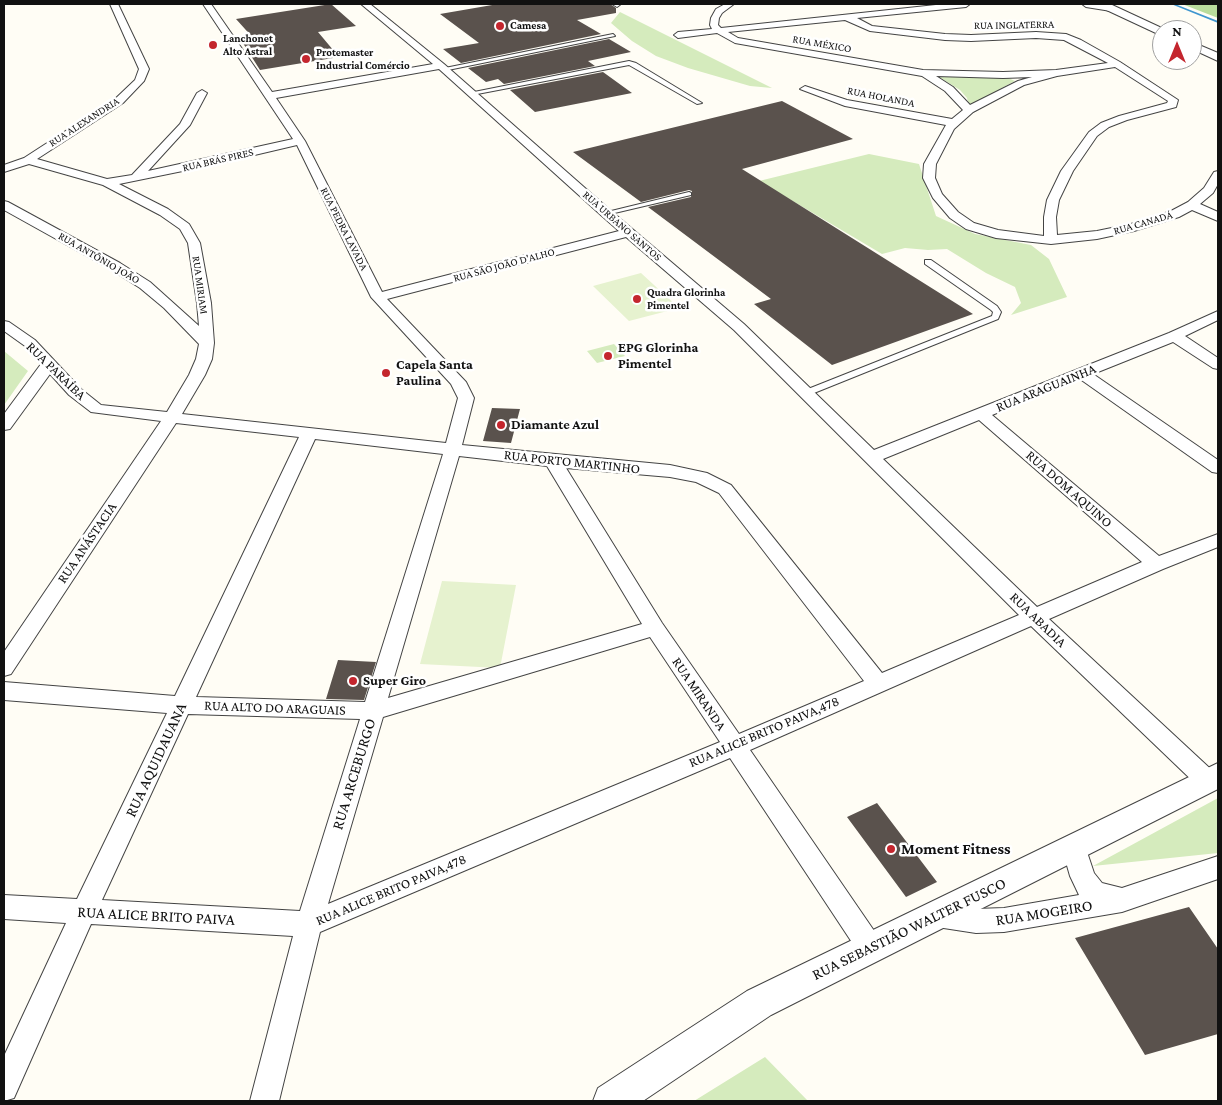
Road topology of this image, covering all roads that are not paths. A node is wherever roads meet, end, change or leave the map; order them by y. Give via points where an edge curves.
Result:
1 (114, 4) edge
2 (207, 4) edge
3 (365, 4) edge
4 (730, 4) edge
5 (966, 4) edge
6 (1086, 4) edge
7 (928, 6) edge
8 (1107, 6) edge
9 (848, 17) junction
10 (816, 20) junction
11 (1152, 27) edge
12 (870, 28) junction
13 (719, 31) junction
14 (613, 35) dead end
15 (678, 35) dead end
16 (1202, 50) edge
17 (1218, 58) edge
18 (1117, 64) junction
19 (442, 68) junction
20 (923, 73) junction
21 (1056, 73) junction
22 (1004, 75) junction
23 (1022, 83) junction
24 (805, 89) dead end
25 (472, 92) junction
26 (202, 93) dead end
27 (268, 96) junction
28 (699, 103) dead end
29 (969, 110) junction
30 (954, 123) junction
31 (300, 141) junction
32 (28, 160) junction
33 (4, 169) edge
34 (1218, 174) edge
35 (135, 178) junction
36 (106, 183) junction
37 (689, 194) dead end
38 (4, 205) edge
39 (1192, 205) junction
40 (606, 213) junction
41 (1218, 217) edge
42 (629, 232) junction
43 (1051, 240) junction
44 (928, 262) dead end
45 (378, 297) junction
46 (1218, 315) edge
47 (4, 325) edge
48 (1174, 336) junction
49 (207, 343) junction
50 (50, 363) junction
51 (1218, 365) edge
52 (1082, 373) junction
53 (806, 393) junction
54 (982, 414) junction
55 (171, 418) junction
56 (4, 425) edge
57 (310, 432) junction
58 (452, 450) junction
59 (872, 457) junction
60 (553, 461) junction
61 (1218, 468) edge
62 (1218, 540) edge
63 (1156, 564) junction
64 (1034, 617) junction
65 (655, 628) junction
66 (4, 668) edge
67 (878, 683) junction
68 (4, 691) edge
69 (182, 705) junction
70 (373, 711) junction
71 (734, 746) junction
72 (1213, 778) edge
73 (1074, 848) junction
74 (1218, 868) edge
75 (1122, 900) junction
76 (4, 907) edge
77 (84, 912) junction
78 (936, 915) junction
79 (309, 924) junction
80 (870, 947) junction
81 (4, 1088) edge
82 (265, 1101) edge
83 (611, 1101) edge

1 - 32 street, RUA ALEXANDRIA via 144,69 139,81 119,101
2 - 27 street, RUA PEDRA LAVADA
3 - 19 street, RUA URBANO SANTOS
4 - 13 street via 715,18 714,25
5 - 7 street
6 - 8 street
7 - 9 street
8 - 11 street
9 - 10 street
9 - 12 street, RUA INGLATERRA
10 - 12 street, RUA INGLATERRA
10 - 13 street
12 - 18 street, RUA INGLATERRA via 945,37 1053,35 1078,42
13 - 15 street
13 - 20 street, RUA MÉXICO via 735,40 752,44
14 - 19 lane
16 - 17 street
18 - 21 street, RUA MÉXICO
18 - 43 street, RUA INGLATERRA via 1165,93 1173,100 1172,105 1123,118 1093,134 1067,171 1053,200
19 - 25 street, RUA URBANO SANTOS
19 - 27 street
20 - 22 street, RUA MÉXICO
20 - 29 street, RUA MÉXICO via 949,89
21 - 22 street, RUA MÉXICO
21 - 23 street, RUA CANADÁ
22 - 23 street
23 - 29 street, RUA CANADÁ
24 - 30 street, RUA HOLANDA via 845,103
25 - 28 lane via 629,63
25 - 40 street, RUA URBANO SANTOS
26 - 35 street via 185,125
27 - 31 street, RUA PEDRA LAVADA
29 - 30 street, RUA CANADÁ
30 - 43 street, RUA CANADÁ via 930,164 929,178 937,195 954,215 970,226 996,234
31 - 35 street, RUA BRÁS PIRES
31 - 45 street, RUA PEDRA LAVADA
32 - 33 street, RUA ALEXANDRIA
32 - 36 street, RUA MIRIAM
34 - 39 street, RUA CANADÁ via 1209,190
35 - 36 street, RUA BRÁS PIRES
36 - 49 street, RUA MIRIAM via 164,212 185,227 194,243
37 - 40 lane
38 - 49 street, RUA ANTÔNIO JOÃO via 145,285
39 - 41 street
39 - 43 street, RUA CANADÁ via 1134,228
40 - 42 street, RUA URBANO SANTOS
42 - 45 street, RUA SÃO JOÃO D'ALHO
42 - 53 street, RUA URBANO SANTOS via 739,327
44 - 53 lane via 994,308 997,312 995,317
45 - 58 street, RUA PEDRA LAVADA via 458,382 466,398
46 - 48 street, RUA ARAGUAINHA
47 - 50 street, RUA PARAÍBA
48 - 51 street
48 - 52 street, RUA ARAGUAINHA
49 - 55 street, RUA MIRIAM via 197,375
50 - 55 street, RUA PARAÍBA via 75,392 97,409
50 - 56 street
52 - 54 street, RUA ARAGUAINHA
52 - 61 street
53 - 59 street, RUA URBANO SANTOS
54 - 59 street, RUA ARAGUAINHA
54 - 63 street, RUA DOM AQUINO
55 - 57 street, RUA PORTO MARTINHO
55 - 66 street, RUA ANÁSTACIA
57 - 58 street, RUA PORTO MARTINHO
57 - 69 street, RUA AQUIDAUANA
58 - 60 street, RUA PORTO MARTINHO
58 - 70 street, RUA ARCEBURGO
59 - 64 street, RUA ABADIA
60 - 65 street, RUA MIRANDA
60 - 67 street, RUA PORTO MARTINHO via 701,476 725,489
62 - 63 street, RUA ALICE BRITO PAIVA,478
63 - 64 street, RUA ALICE BRITO PAIVA,478
64 - 67 street, RUA ALICE BRITO PAIVA,478
64 - 72 street, RUA ABADIA
65 - 70 street, RUA ALTO DO ARAGUAIS
65 - 71 street, RUA MIRANDA
67 - 71 street, RUA ALICE BRITO PAIVA,478
68 - 69 street, RUA ALTO DO ARAGUAIS
69 - 70 street, RUA ALTO DO ARAGUAIS
69 - 77 street, RUA AQUIDAUANA
70 - 79 street, RUA ARCEBURGO
71 - 79 street, RUA ALICE BRITO PAIVA,478
71 - 80 street, RUA MIRANDA
72 - 73 street, RUA SEBASTIÃO WALTER FUSCO
73 - 75 street, RUA MOGEIRO via 1087,886 1096,893
73 - 78 street, RUA SEBASTIÃO WALTER FUSCO
74 - 75 street, RUA MOGEIRO
75 - 78 street, RUA MOGEIRO via 1004,920 976,921
76 - 77 street, RUA ALICE BRITO PAIVA
77 - 79 street, RUA ALICE BRITO PAIVA
77 - 81 street, RUA AQUIDAUANA
78 - 80 street, RUA SEBASTIÃO WALTER FUSCO
79 - 82 street, RUA ARCEBURGO
80 - 83 street, RUA SEBASTIÃO WALTER FUSCO via 759,1003

